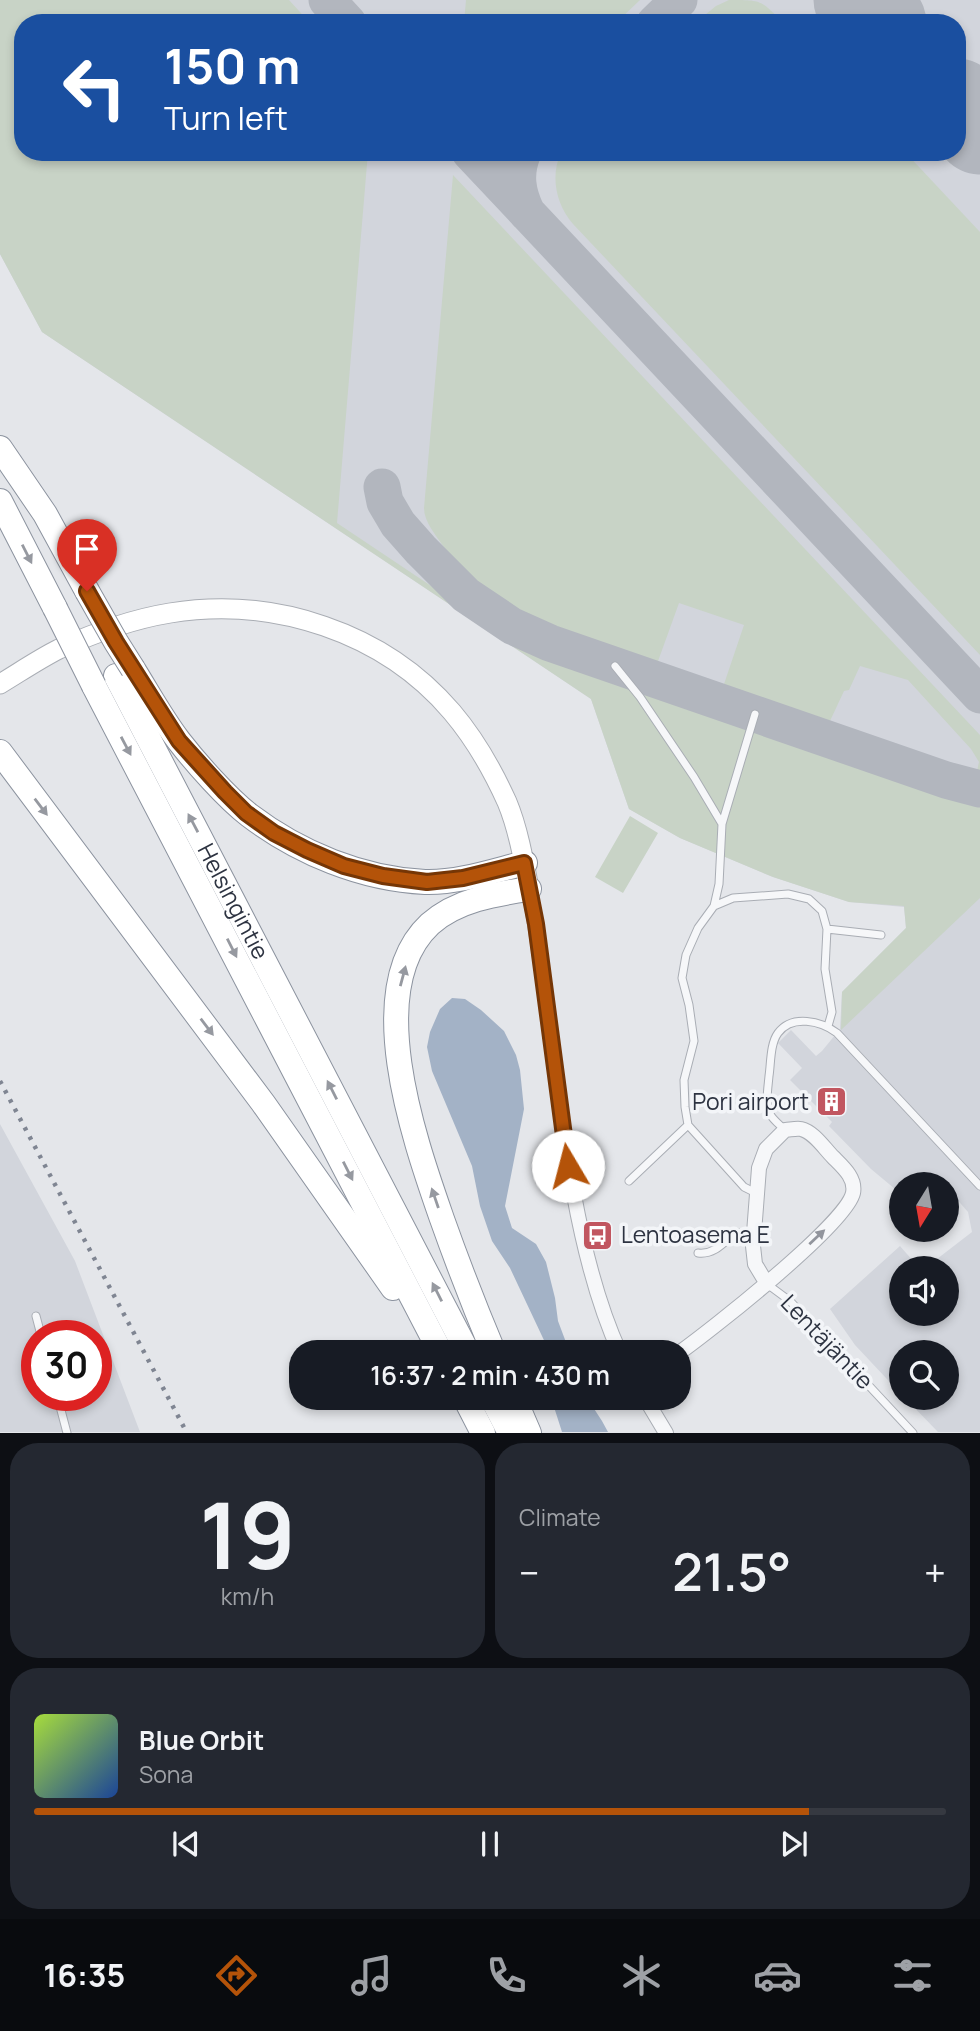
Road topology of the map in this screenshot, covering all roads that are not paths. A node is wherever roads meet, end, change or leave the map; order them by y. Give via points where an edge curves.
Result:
1 (0, 449) edge
2 (0, 501) edge
3 (73, 598) junction
4 (615, 666) dead end
5 (114, 677) junction
6 (0, 684) edge
7 (755, 714) dead end
8 (0, 752) edge
9 (722, 824) junction
10 (524, 863) junction
11 (529, 889) junction
12 (714, 906) junction
13 (827, 929) junction
14 (881, 935) dead end
15 (828, 1026) junction
16 (688, 1125) junction
17 (785, 1130) junction
18 (629, 1181) dead end
19 (980, 1186) edge
20 (757, 1193) junction
21 (753, 1237) junction
22 (698, 1253) dead end
23 (767, 1284) junction
24 (36, 1316) dead end
25 (37, 1320) edge
26 (423, 1340) edge
27 (435, 1340) edge
28 (461, 1340) edge
29 (488, 1340) edge
30 (615, 1340) edge
31 (691, 1344) edge
32 (470, 1410) edge
33 (498, 1410) edge
34 (519, 1410) edge
35 (652, 1410) edge
36 (61, 1411) edge
37 (67, 1433) edge
38 (483, 1433) edge
39 (510, 1433) edge
40 (529, 1433) edge
41 (666, 1433) edge
42 (913, 1433) edge

1 - 3 highway, Helsingintie
2 -> 3 highway, Helsingintie
3 - 5 highway, Helsingintie, bridge
3 - 5 highway, bridge via 116,642
4 - 9 lane
5 - 10 highway via 246,813 307,850 344,866 427,882
5 -> 27 highway, Helsingintie
28 -> 5 highway, Helsingintie
6 - 10 main road via 59,649 124,624 169,613 261,611 340,631 401,665 453,713 508,804
7 - 9 lane
8 -> 26 highway via 263,1102 393,1288
9 - 12 lane
10 - 11 main road
29 -> 11 highway via 408,1113 400,1064 398,1001 408,958 430,925 468,902
11 - 30 street via 584,1250
12 - 13 lane via 733,898 788,894 810,899 822,911
12 - 16 lane via 686,955 682,978 694,1041 684,1080
13 - 14 lane
13 - 15 lane via 825,970 832,1012
15 - 17 lane via 801,1021 777,1034 767,1097 770,1114
15 - 19 lane
16 - 18 lane
16 - 20 lane via 744,1187
17 - 20 street via 766,1149
23 -> 17 street via 830,1225 853,1193 851,1175 813,1136 800,1129
20 - 21 street
21 - 22 lane via 736,1232 713,1252
21 - 23 street via 755,1264
23 - 31 street
23 - 42 lane, Lentäjäntie via 790,1301
24 - 25 lane
32 - 38 highway
33 - 39 highway
34 - 40 highway
35 - 41 street
36 - 37 lane

